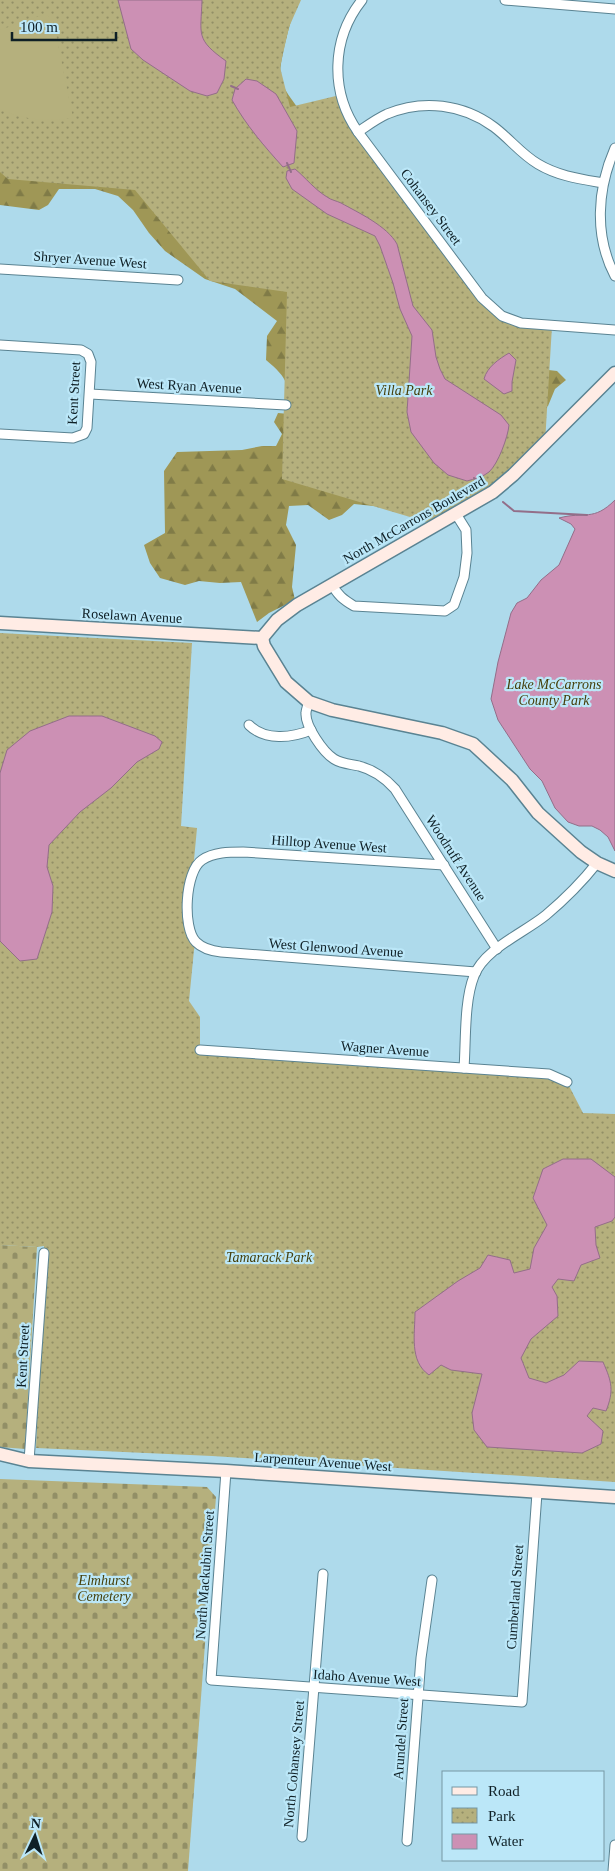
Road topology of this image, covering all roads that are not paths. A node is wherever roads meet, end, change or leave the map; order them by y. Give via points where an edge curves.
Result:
1 (362, 0) edge
2 (504, 0) edge
3 (615, 9) edge
4 (358, 132) junction
5 (615, 148) edge
6 (603, 183) junction
7 (0, 269) edge
8 (615, 276) edge
9 (178, 280) dead end
10 (615, 330) edge
11 (0, 345) edge
12 (615, 373) edge
13 (90, 394) junction
14 (286, 405) dead end
15 (0, 434) edge
16 (456, 514) junction
17 (332, 584) junction
18 (0, 623) edge
19 (262, 638) junction
20 (310, 702) junction
21 (249, 725) dead end
22 (311, 730) junction
23 (597, 863) junction
24 (444, 865) junction
25 (615, 871) edge
26 (196, 942) joint
27 (497, 948) junction
28 (476, 972) junction
29 (200, 1050) dead end
30 (464, 1068) junction
31 (567, 1082) dead end
32 (44, 1253) dead end
33 (0, 1454) edge
34 (29, 1461) junction
35 (0, 1463) edge
36 (226, 1471) junction
37 (536, 1493) junction
38 (615, 1497) edge
39 (323, 1574) dead end
40 (432, 1580) dead end
41 (210, 1680) joint
42 (314, 1688) junction
43 (418, 1695) junction
44 (522, 1702) joint
45 (302, 1838) dead end
46 (407, 1841) dead end
47 (615, 1845) edge
48 (613, 1871) edge

1 - 4 street, Cohansey Street via 345,28 338,67 340,95
2 - 3 street
4 - 6 street via 400,109 426,105 454,108 495,127 526,157 550,170 576,179
4 - 10 street, Cohansey Street via 494,310 521,324
5 - 6 street
6 - 8 street via 601,227
7 - 9 street, Shryer Avenue West
11 - 13 street, Kent Street via 81,350 92,362
12 - 16 street, North McCarrons Boulevard via 501,486
13 - 14 street, West Ryan Avenue
13 - 15 street, Kent Street via 84,434 74,438
16 - 17 street, North McCarrons Boulevard
16 - 17 street via 466,530 467,553 464,576 454,605 445,611 354,606 344,600
17 - 19 street, North McCarrons Boulevard via 285,613
18 - 19 street, Roselawn Avenue
19 - 20 street via 286,682
20 - 22 street, Woodruff Avenue via 306,713
20 - 23 street via 332,710 442,733 473,744 512,780 538,813
21 - 22 street via 256,732 286,737
22 - 24 street, Woodruff Avenue via 323,749 335,759 370,770 387,781 399,794
23 - 25 street
23 - 27 street via 551,911
24 - 26 street, Hilltop Avenue West via 243,852 212,855 194,867 190,879 188,924
24 - 27 street, Woodruff Avenue
26 - 28 street, West Glenwood Avenue via 221,952
27 - 28 street
28 - 30 street via 469,996
29 - 30 street, Wagner Avenue
30 - 31 street, Wagner Avenue via 549,1074
32 - 34 street, Kent Street
33 - 34 street, Larpenteur Avenue West
34 - 35 street, Larpenteur Avenue West
34 - 36 street, Larpenteur Avenue West
36 - 37 street, Larpenteur Avenue West
36 - 41 street, North Mackubin Street
37 - 38 street, Larpenteur Avenue West
37 - 44 street, Cumberland Street
39 - 42 street, North Cohansey Street
40 - 43 street, Arundel Street
41 - 42 street, Idaho Avenue West
42 - 43 street, Idaho Avenue West
42 - 45 street, North Cohansey Street
43 - 44 street, Idaho Avenue West
43 - 46 street, Arundel Street
47 - 48 street

